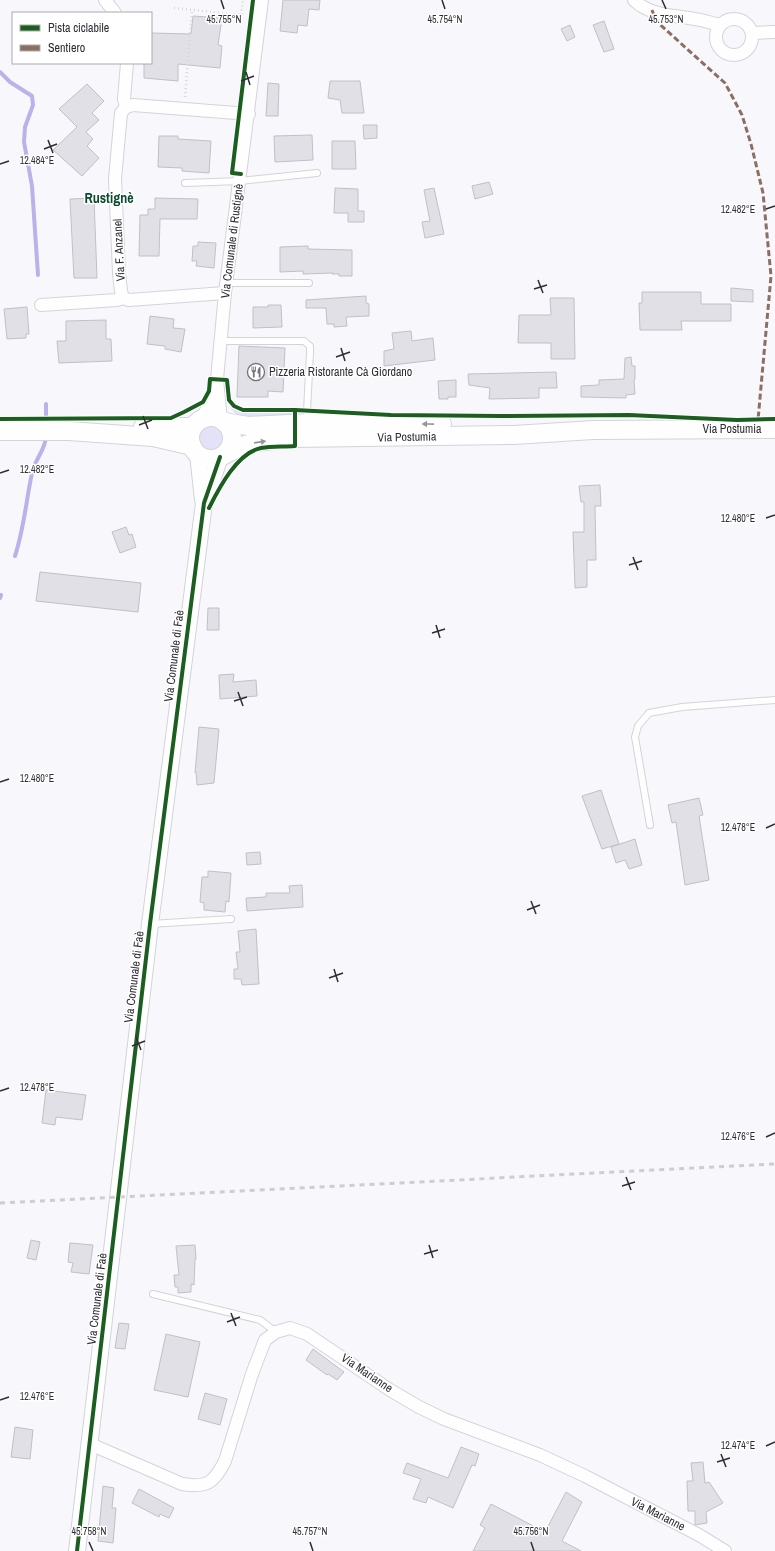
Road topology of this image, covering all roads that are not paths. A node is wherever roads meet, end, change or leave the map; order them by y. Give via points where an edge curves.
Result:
1 (105, 0) edge
2 (262, 0) edge
3 (634, 0) edge
4 (114, 12) edge
5 (718, 28) junction
6 (775, 32) edge
7 (752, 33) junction
8 (127, 64) edge
9 (126, 107) junction
10 (249, 114) junction
11 (317, 173) dead end
12 (240, 181) junction
13 (185, 184) dead end
14 (309, 283) dead end
15 (226, 288) junction
16 (123, 298) junction
17 (41, 305) dead end
18 (221, 341) junction
19 (217, 387) junction
20 (223, 421) junction
21 (197, 423) junction
22 (308, 423) junction
23 (775, 429) edge
24 (593, 430) junction
25 (0, 431) edge
26 (53, 431) junction
27 (195, 450) junction
28 (222, 456) junction
29 (204, 503) junction
30 (775, 700) edge
31 (650, 825) dead end
32 (231, 919) dead end
33 (150, 924) junction
34 (153, 1294) dead end
35 (276, 1332) junction
36 (90, 1444) junction
37 (77, 1551) edge
38 (725, 1551) edge

1 - 4 street
2 - 10 street, Via Comunale di Rustignè
3 - 5 street via 641,7 664,15 695,19
5 - 7 street via 729,18 741,20 750,27
5 - 7 street via 717,44 730,55 747,50 751,44
6 - 7 street
8 - 9 street, Via F. Anzanel via 124,99
9 - 10 street via 133,105
9 - 16 street, Via F. Anzanel via 121,113 116,179 119,273
10 - 12 street, Via Comunale di Rustignè
11 - 12 lane
12 - 13 lane
12 - 15 street, Via Comunale di Rustignè
14 - 15 lane
15 - 16 street, Via F. Anzanel via 129,300
15 - 18 street, Via Comunale di Rustignè
16 - 17 street, Via F. Anzanel
18 - 19 street, Via Comunale di Rustignè
18 - 22 lane via 304,341 310,346
19 - 20 street, Via Comunale di Rustignè
19 - 21 street, Via Comunale di Rustignè
20 - 21 main road via 212,417
20 - 22 main road, Via Postumia via 248,426
20 - 28 main road via 229,427 232,439 228,450
21 - 26 main road
21 - 27 main road via 190,440
24 -> 22 main road, Via Postumia via 526,425
23 - 24 main road, Via Postumia
28 -> 24 main road, Via Postumia via 249,444 293,438 514,435
25 - 26 main road
26 - 27 main road via 153,437
27 - 28 main road via 209,459
27 - 29 street, Via Comunale di Faè
28 - 29 street, Via Comunale di Faè
29 - 33 street, Via Comunale di Faè
30 - 31 lane via 682,707 649,713 638,726 635,737
32 - 33 lane
33 - 36 street, Via Comunale di Faè
34 - 35 lane via 260,1320
35 - 36 street via 265,1340 225,1461 210,1482 196,1486 182,1484
35 - 38 street, Via Marianne via 290,1328 307,1334 420,1407 444,1419 540,1455 585,1476
36 - 37 street, Via Comunale di Faè

